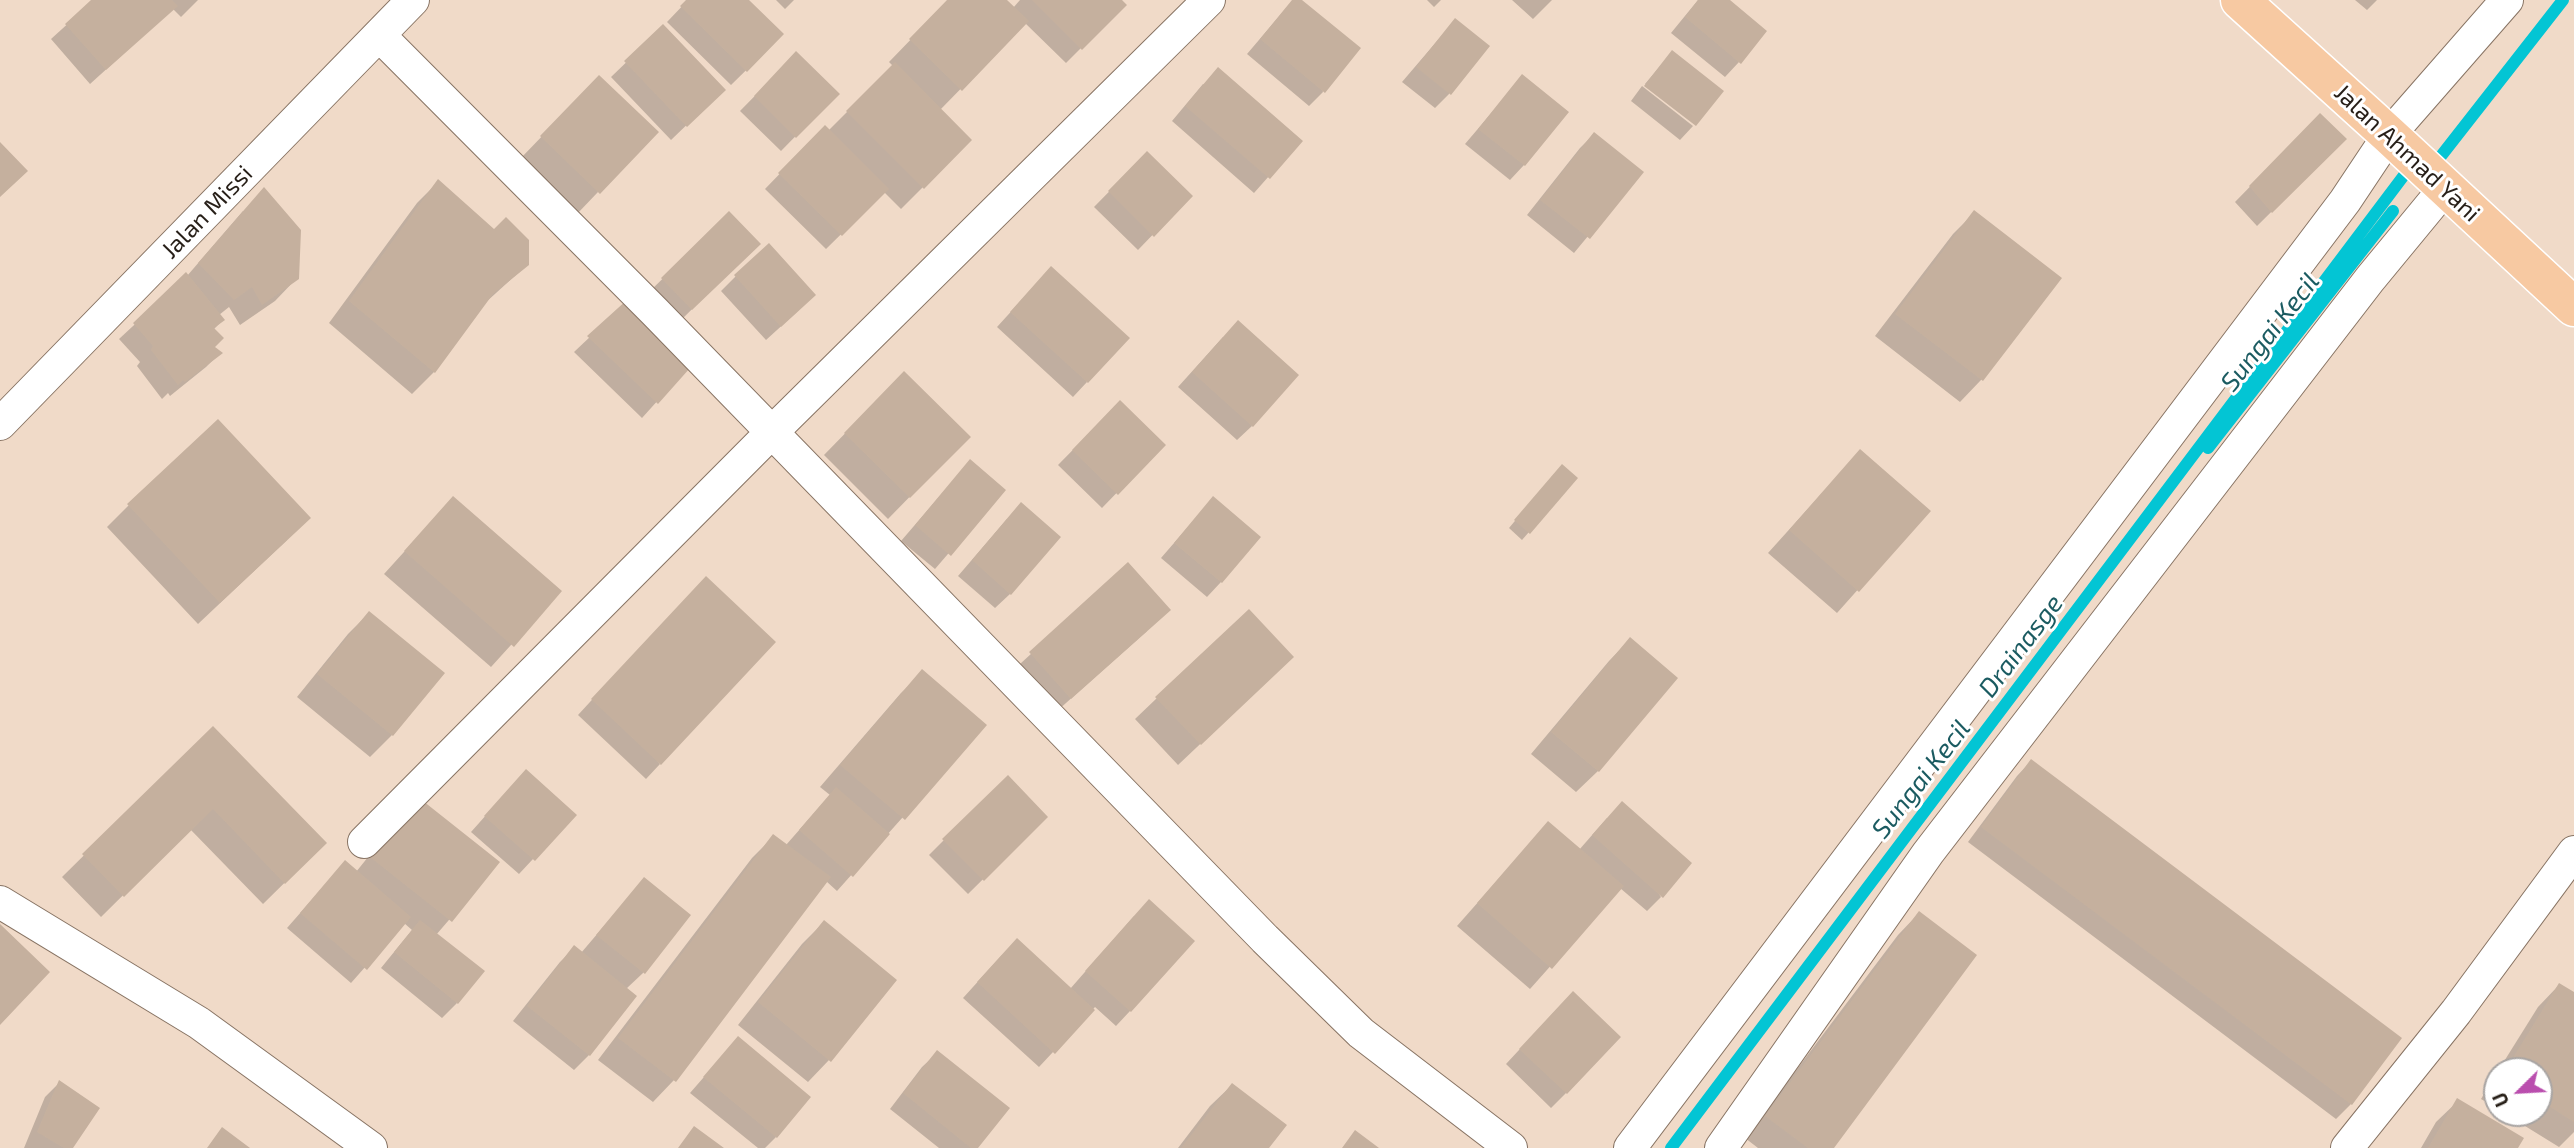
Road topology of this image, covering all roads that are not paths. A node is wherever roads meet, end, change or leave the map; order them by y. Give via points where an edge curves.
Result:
1 (413, 0) edge
2 (1209, 0) edge
3 (2239, 0) edge
4 (2507, 0) edge
5 (379, 35) junction
6 (2393, 140) junction
7 (2439, 183) junction
8 (2574, 307) edge
9 (0, 424) edge
10 (772, 432) junction
11 (364, 842) dead end
12 (2574, 852) edge
13 (0, 902) edge
14 (371, 1148) edge
15 (1511, 1148) edge
16 (1630, 1148) edge
17 (1721, 1148) edge
18 (2347, 1148) edge

1 - 5 street, Jalan Missi
2 - 10 street
3 - 6 highway, Jalan Ahmad Yani
4 - 6 street
5 - 9 street, Jalan Missi
5 - 10 street
6 - 7 highway, Jalan Ahmad Yani
6 - 16 street
7 - 8 highway, Jalan Ahmad Yani
7 - 17 street via 2362,290 1928,853
10 - 11 street
10 - 15 street via 1351,1024
12 - 18 street via 2456,1012
13 - 14 street via 199,1023

